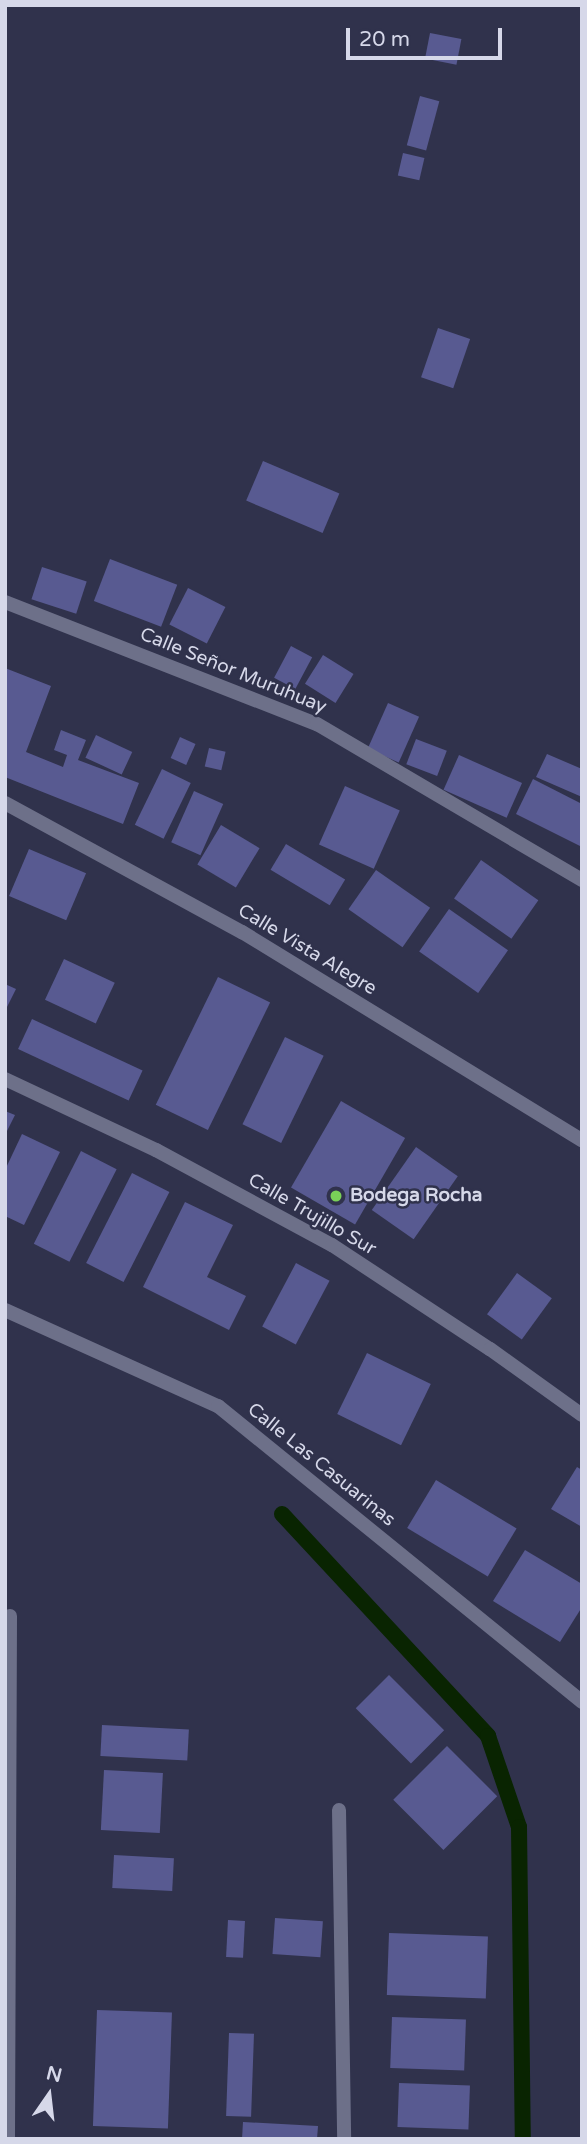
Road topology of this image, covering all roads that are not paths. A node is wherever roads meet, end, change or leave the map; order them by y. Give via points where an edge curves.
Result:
1 (5, 602) edge
2 (5, 803) edge
3 (582, 880) edge
4 (5, 1079) edge
5 (582, 1140) edge
6 (5, 1310) edge
7 (582, 1415) edge
8 (10, 1616) dead end
9 (582, 1702) edge
10 (339, 1810) dead end
11 (8, 2139) edge
12 (344, 2139) edge

1 - 3 street, Calle Señor Muruhuay via 317,724
2 - 5 street, Calle Vista Alegre via 242,932
4 - 7 street, Calle Trujillo Sur via 156,1150 332,1245
6 - 9 street, Calle Las Casuarinas via 218,1406
8 - 11 street
10 - 12 street

